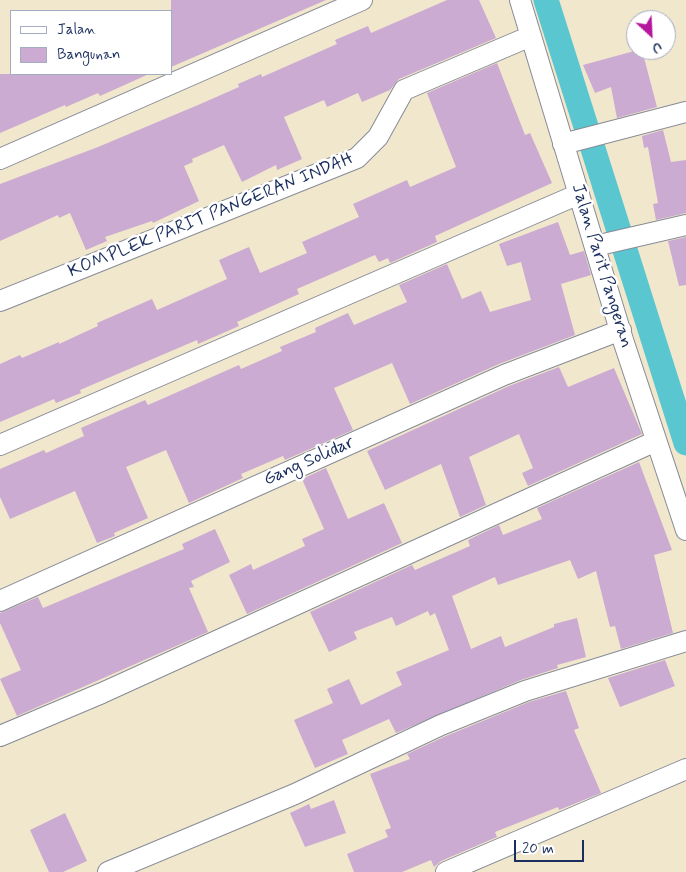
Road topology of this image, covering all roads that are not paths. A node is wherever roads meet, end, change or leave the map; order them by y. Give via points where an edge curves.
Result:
1 (362, 0) edge
2 (520, 0) edge
3 (531, 36) junction
4 (686, 112) edge
5 (563, 144) junction
6 (0, 158) edge
7 (579, 194) junction
8 (686, 225) edge
9 (602, 245) junction
10 (0, 302) edge
11 (620, 330) junction
12 (656, 442) junction
13 (0, 445) edge
14 (681, 498) edge
15 (686, 530) edge
16 (0, 601) edge
17 (686, 641) edge
18 (0, 736) edge
19 (686, 769) edge
20 (108, 872) edge
21 (446, 872) edge

1 - 6 street
2 - 3 street, Jalan Parit Pangeran
3 - 5 street, Jalan Parit Pangeran
3 - 10 street, KOMPLEK PARIT PANGERAN INDAH via 404,90 378,137 357,158
4 - 5 street
5 - 7 street, Jalan Parit Pangeran
7 - 9 street, Jalan Parit Pangeran
7 - 13 street
8 - 9 street
9 - 11 street, Jalan Parit Pangeran
11 - 12 street, Jalan Parit Pangeran
11 - 16 street, Gang Solidar via 504,375
12 - 14 street, Jalan Parit Pangeran
12 - 18 street
14 - 15 street, Jalan Parit Pangeran
17 - 20 street via 525,691 441,724 296,794
19 - 21 street

